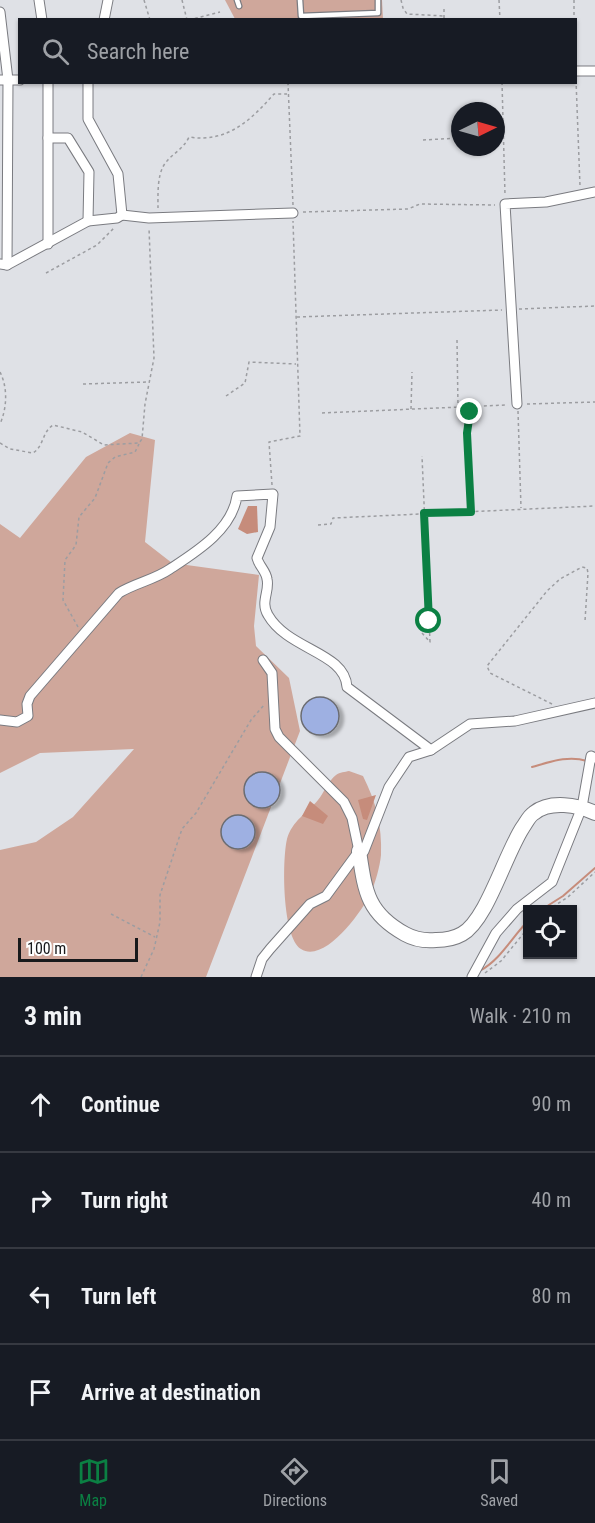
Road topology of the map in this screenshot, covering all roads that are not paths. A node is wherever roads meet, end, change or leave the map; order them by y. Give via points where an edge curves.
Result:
1 (39, 0) edge
2 (108, 0) edge
3 (237, 0) edge
4 (300, 0) edge
5 (378, 0) edge
6 (239, 6) dead end
7 (0, 12) edge
8 (42, 18) edge
9 (104, 18) edge
10 (577, 71) edge
11 (595, 71) edge
12 (4, 80) edge
13 (48, 84) edge
14 (88, 84) edge
15 (48, 138) junction
16 (595, 192) edge
17 (293, 213) road end
18 (120, 217) junction
19 (88, 221) junction
20 (48, 244) junction
21 (3, 265) edge
22 (517, 404) road end
23 (262, 660) dead end
24 (595, 703) edge
25 (0, 720) edge
26 (431, 750) junction
27 (592, 760) edge
28 (589, 810) edge
29 (359, 851) junction
30 (472, 976) edge
31 (256, 977) edge

1 - 8 street
2 - 9 street
3 - 6 lane
4 - 5 lane via 301,16 378,13
7 - 12 street
10 - 11 street
12 - 21 street
13 - 15 street
14 - 18 street via 88,119 118,174
15 - 19 street via 68,138 88,172
15 - 20 street
16 - 22 street via 505,204
17 - 18 street
18 - 19 street
19 - 20 street
20 - 21 street
23 - 29 street via 272,673 275,729 279,737 344,802
24 - 26 street via 515,721 470,724
25 - 26 street via 16,722 28,716 30,696 119,593 169,570 228,523 237,496 273,494 270,527 257,558 268,580 266,613 294,642 338,664 347,676 347,687
26 - 29 street via 403,763 364,851
27 - 28 street
28 - 29 street via 544,807 532,814 511,845 478,920 463,934 446,940 409,937 382,919 365,891
28 - 30 street via 552,882 517,909 496,933
29 - 31 street via 326,896 310,904 270,949

